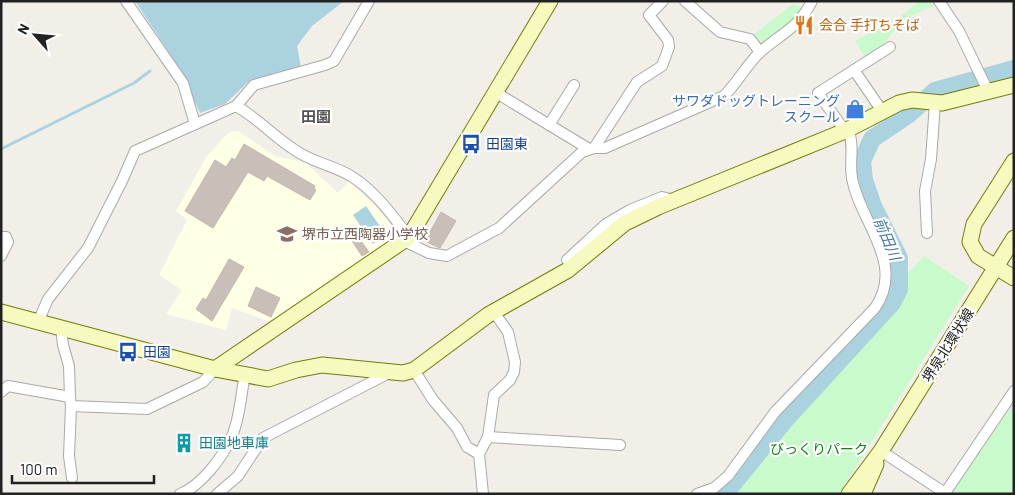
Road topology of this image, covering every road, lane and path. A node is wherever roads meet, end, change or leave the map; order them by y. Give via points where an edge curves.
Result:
1 (126, 1) edge
2 (368, 1) edge
3 (550, 1) edge
4 (663, 1) edge
5 (685, 1) edge
6 (812, 1) edge
7 (939, 1) edge
8 (890, 47) dead end
9 (760, 52) junction
10 (854, 70) junction
11 (574, 85) dead end
12 (1014, 85) edge
13 (988, 91) junction
14 (495, 92) junction
15 (933, 103) junction
16 (236, 106) junction
17 (882, 112) junction
18 (195, 124) junction
19 (550, 125) junction
20 (846, 130) junction
21 (592, 148) junction
22 (1014, 161) edge
23 (927, 233) dead end
24 (1, 237) edge
25 (1014, 238) edge
26 (407, 239) junction
27 (1, 256) edge
28 (996, 268) junction
29 (1014, 278) edge
30 (1, 312) edge
31 (494, 312) junction
32 (39, 320) junction
33 (62, 328) junction
34 (215, 369) junction
35 (414, 370) junction
36 (392, 372) junction
37 (245, 374) junction
38 (1014, 391) edge
39 (1, 392) edge
40 (70, 401) junction
41 (488, 437) junction
42 (620, 445) dead end
43 (881, 451) junction
44 (479, 454) junction
45 (72, 478) dead end
46 (180, 494) edge
47 (217, 494) edge
48 (483, 494) edge
49 (697, 494) edge
50 (849, 494) edge
51 (863, 494) edge

1 - 18 street via 183,83
2 - 16 street via 334,61 254,85
3 - 14 street
4 - 21 street via 649,15 668,40 667,57 662,66 637,82
5 - 9 street via 720,32 750,39
6 - 9 street via 794,27
7 - 13 street
8 - 10 street
9 - 21 street via 724,96 605,148
10 - 17 street
10 - 20 street via 818,93
11 - 19 street
12 - 13 street
13 - 15 street
14 - 19 street
14 - 26 street
15 - 17 street via 915,100 899,103
15 - 23 street via 931,159 924,191
16 - 18 street
16 - 26 street via 295,151 350,175 379,200
17 - 20 street
18 - 32 street via 135,151 88,248 48,299
19 - 21 street
20 - 31 street via 673,200 625,223 572,266
20 - 49 street via 852,138 852,181 887,268 883,297 775,412 728,476 714,488
21 - 26 street via 582,152 499,228 447,256 428,254
22 - 28 street via 971,232 972,249
24 - 27 street via 6,237 8,242
25 - 28 street, 堺泉北環状線
26 - 34 street
28 - 29 street
28 - 43 street, 堺泉北環状線
30 - 32 street
31 - 35 street
31 - 41 street via 508,332 515,362 510,380 494,395
32 - 33 street
33 - 34 street
33 - 40 street via 69,366
34 - 37 street
34 - 40 street via 203,382 147,409
35 - 36 street
35 - 44 street via 433,400 457,428 467,447
36 - 37 street via 322,365 268,379
36 - 47 street via 264,438 238,476
37 - 46 street via 233,435 199,480
38 - 43 street via 945,493
39 - 40 street via 8,386
40 - 45 street
41 - 42 street
41 - 44 street
43 - 50 street, 堺泉北環状線
43 - 51 street, 堺泉北環状線
44 - 48 street

